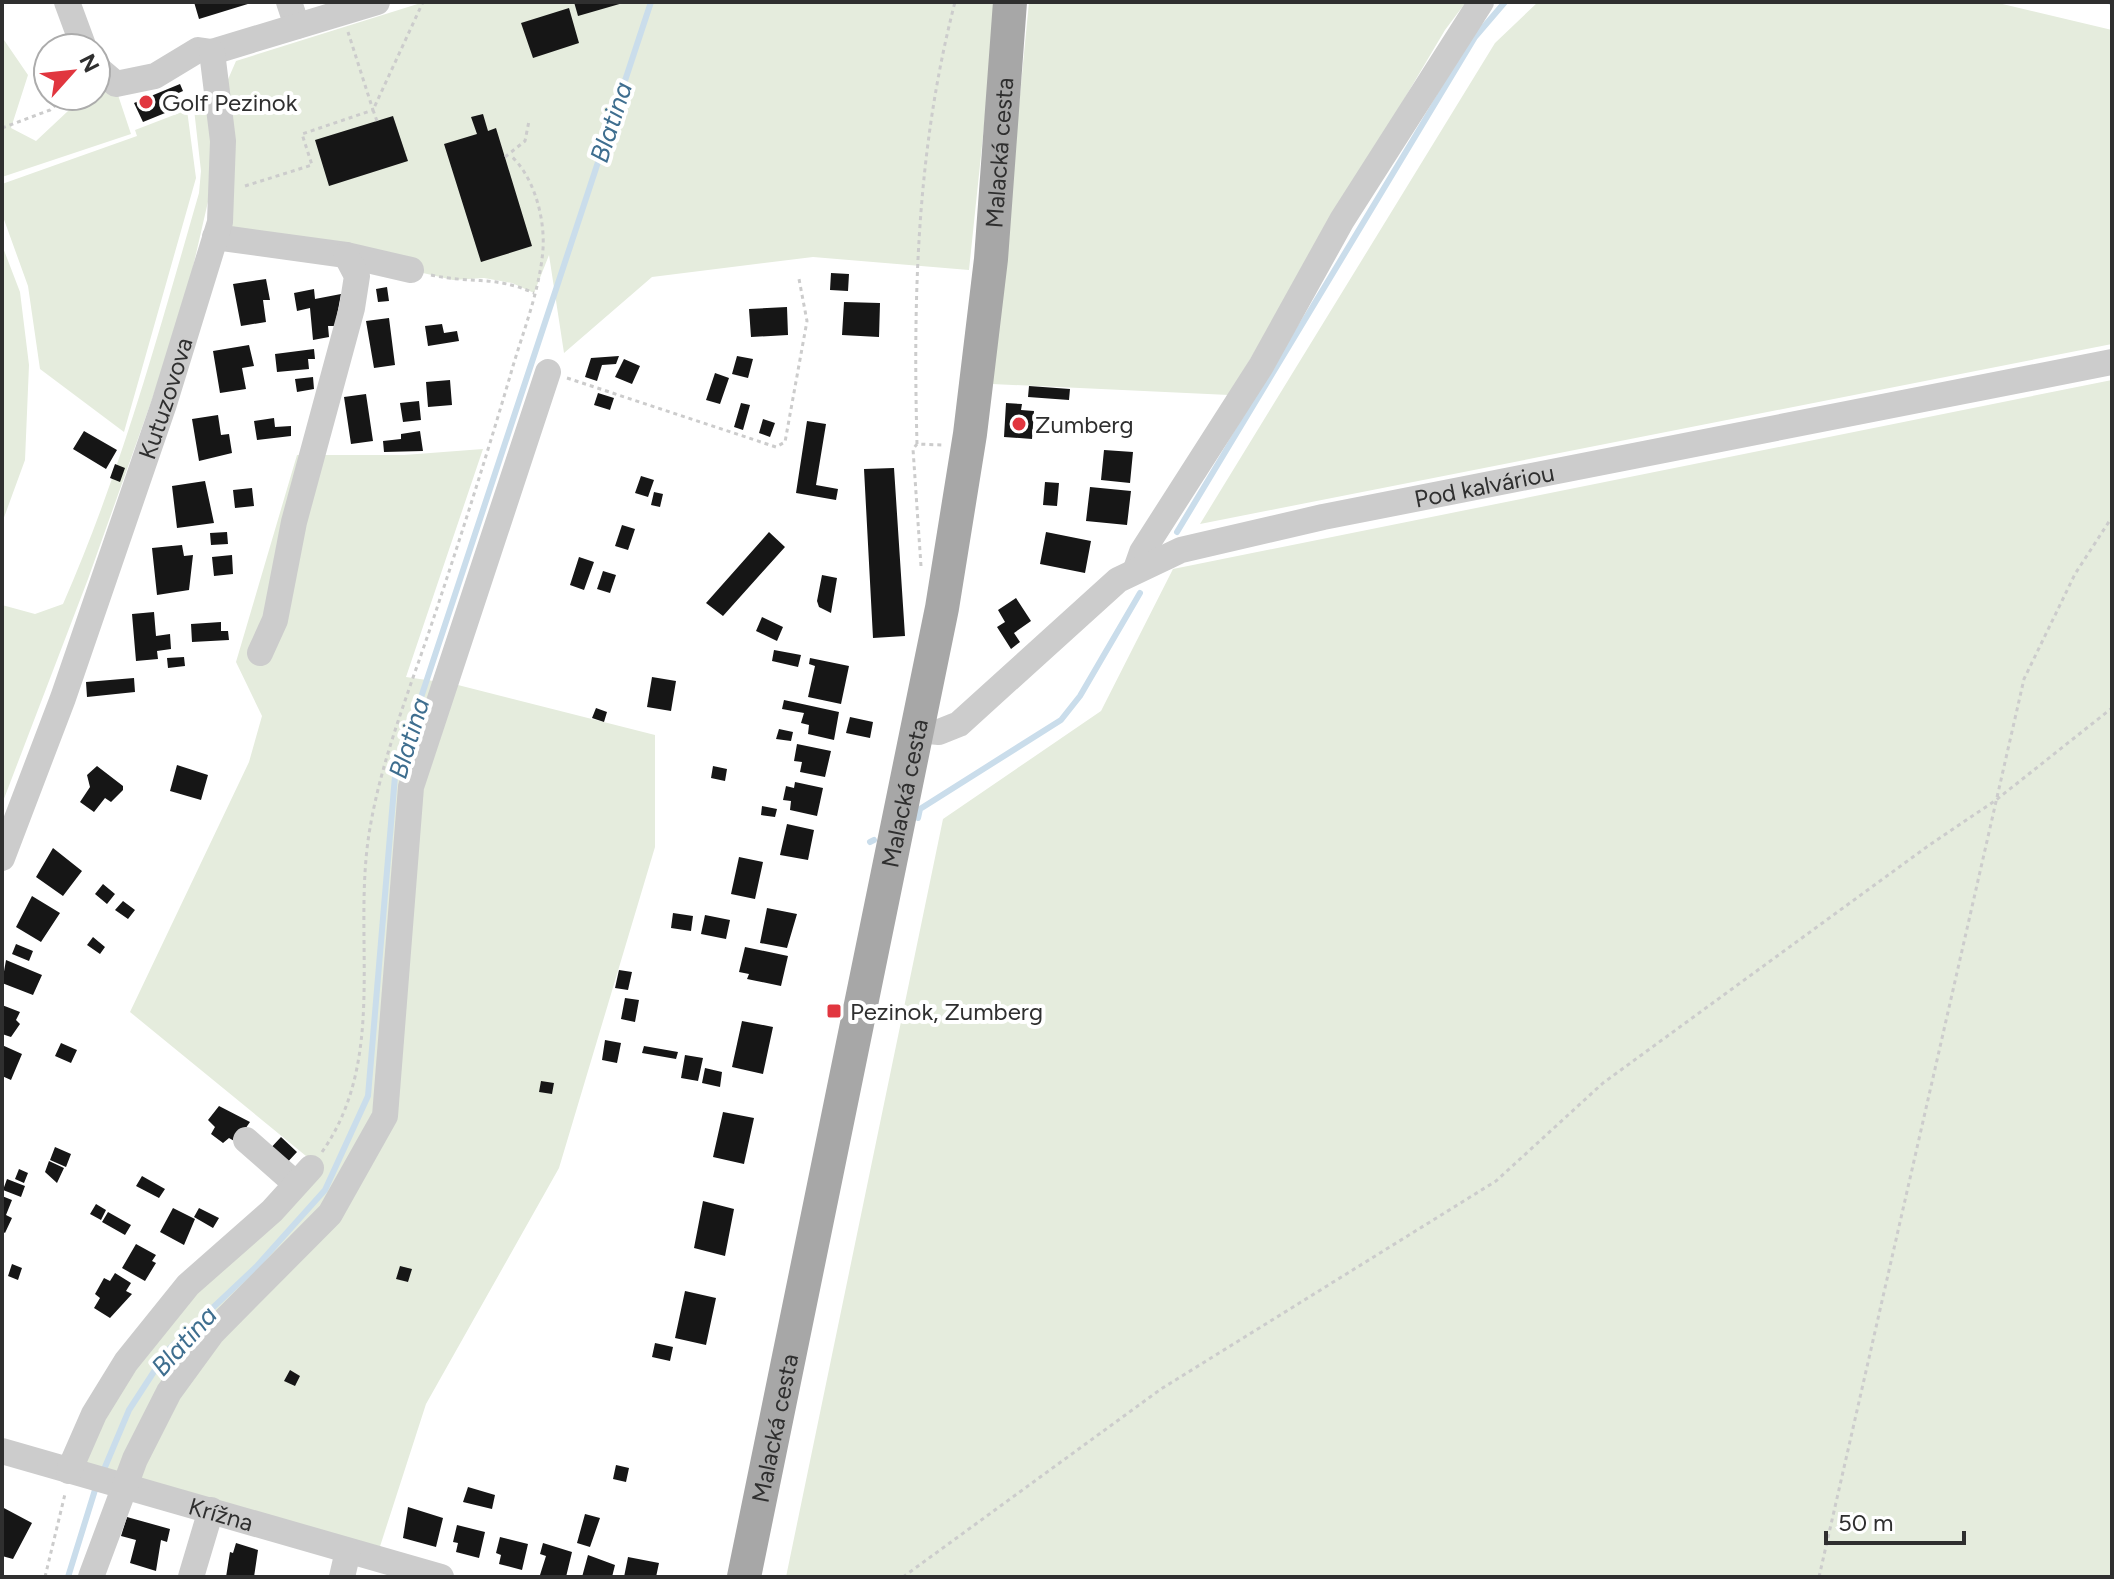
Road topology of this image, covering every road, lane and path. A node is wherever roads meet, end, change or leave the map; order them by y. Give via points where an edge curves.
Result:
1 (67, 2) edge
2 (377, 2) edge
3 (423, 2) edge
4 (955, 2) edge
5 (1010, 2) edge
6 (1481, 2) edge
7 (293, 14) edge
8 (346, 25) dead end
9 (78, 32) edge
10 (212, 52) junction
11 (112, 81) edge
12 (373, 110) junction
13 (45, 112) edge
14 (377, 121) dead end
15 (529, 121) dead end
16 (2, 128) edge
17 (505, 157) dead end
18 (234, 190) dead end
19 (215, 237) junction
20 (346, 255) junction
21 (411, 270) joint
22 (799, 279) dead end
23 (534, 293) dead end
24 (2112, 362) edge
25 (548, 372) joint
26 (917, 444) junction
27 (968, 448) junction
28 (2112, 517) edge
29 (1136, 569) junction
30 (922, 578) dead end
31 (260, 653) dead end
32 (2112, 708) edge
33 (917, 730) junction
34 (1996, 800) junction
35 (2, 858) edge
36 (246, 1140) dead end
37 (2, 1451) edge
38 (72, 1471) junction
39 (121, 1484) junction
40 (211, 1510) junction
41 (348, 1551) junction
42 (45, 1577) edge
43 (91, 1577) edge
44 (191, 1577) edge
45 (342, 1577) edge
46 (441, 1577) edge
47 (744, 1577) edge
48 (903, 1577) edge
49 (1819, 1577) edge

1 - 9 street
2 - 7 street
3 - 12 path
4 - 26 path via 919,216 913,317
5 - 27 main road, Malacká cesta via 991,259
6 - 29 street via 1342,220 1261,366
7 - 10 street
8 - 12 path
10 - 11 street via 198,50 155,76
10 - 19 street, Kutuzovova via 223,141
12 - 14 path
12 - 18 path via 302,134 312,165
13 - 16 path
15 - 17 path via 525,141
19 - 20 street
19 - 35 street, Kutuzovova via 63,698
20 - 21 street
20 - 31 street via 357,276 352,308 294,522 275,620
21 - 23 path via 453,280 512,283
22 - 25 path via 807,321 785,442 776,447
24 - 29 street, Pod kalváriou via 1252,532 1181,550
25 - 39 street via 411,787 385,1116 330,1214 194,1352
26 - 27 path
26 - 30 path via 913,449
27 - 33 main road, Malacká cesta
28 - 34 path via 2075,574 2024,679
29 - 33 street, Pod kalváriou via 1043,645 959,724 939,732
32 - 34 path
33 - 47 main road, Malacká cesta
34 - 48 path via 1603,1083 1496,1181 1161,1389
34 - 49 path
36 - 38 street via 304,1176 188,1285 126,1362 94,1414
37 - 38 street, Krížna
38 - 39 street, Krížna
38 - 42 path
39 - 40 street, Krížna
39 - 43 street
40 - 41 street, Krížna
40 - 44 street
41 - 45 street
41 - 46 street, Krížna

